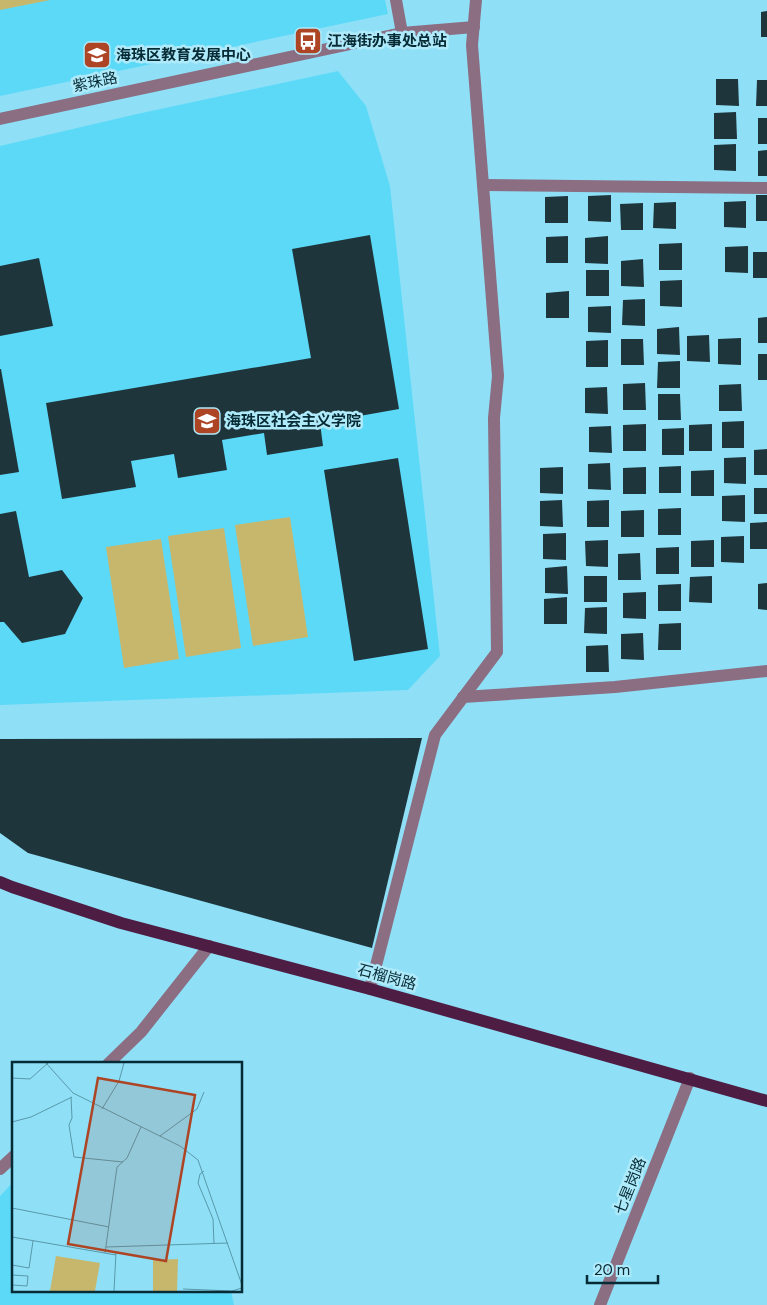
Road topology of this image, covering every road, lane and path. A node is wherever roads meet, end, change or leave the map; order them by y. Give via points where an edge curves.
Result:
1 (396, 0) edge
2 (476, 0) edge
3 (474, 27) junction
4 (402, 33) junction
5 (0, 119) edge
6 (483, 185) junction
7 (767, 188) edge
8 (767, 671) edge
9 (463, 697) junction
10 (0, 882) edge
11 (209, 946) junction
12 (370, 989) junction
13 (110, 1062) edge
14 (690, 1078) junction
15 (767, 1101) edge
16 (12, 1158) edge
17 (0, 1169) edge
18 (600, 1305) edge

1 - 4 street
2 - 3 street
3 - 4 street, 紫珠路
3 - 6 street via 472,45
4 - 5 street, 紫珠路
6 - 7 street
6 - 9 street via 498,376 494,418 497,652
8 - 9 street via 614,687
9 - 12 street via 435,735
10 - 11 main road, 石榴岗路 via 122,923
11 - 12 main road, 石榴岗路
11 - 13 street via 141,1032
12 - 14 main road, 石榴岗路
14 - 15 main road, 石榴岗路
14 - 18 street, 七星岗路
16 - 17 street

